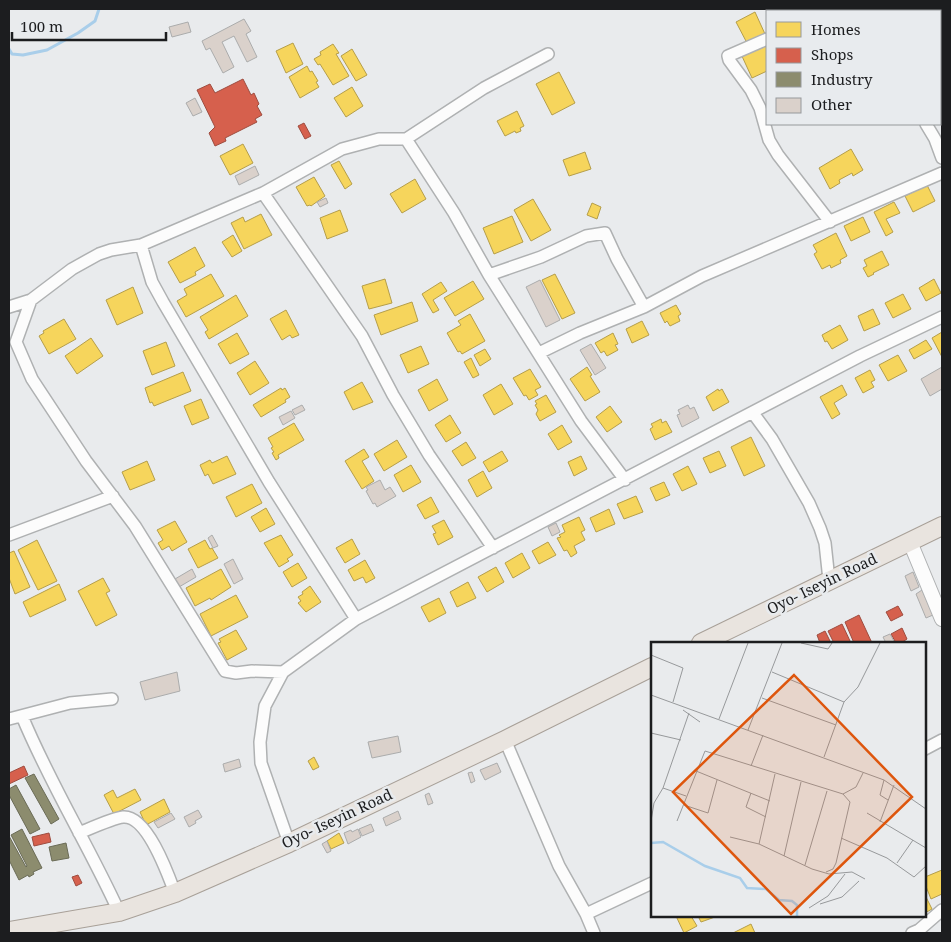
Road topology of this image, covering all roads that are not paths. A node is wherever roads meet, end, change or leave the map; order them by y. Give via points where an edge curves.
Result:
1 (766, 39) edge
2 (548, 54) dead end
3 (927, 125) edge
4 (406, 139) junction
5 (942, 158) edge
6 (942, 173) edge
7 (263, 193) junction
8 (830, 222) junction
9 (142, 245) junction
10 (489, 275) junction
11 (31, 300) junction
12 (9, 307) edge
13 (644, 307) junction
14 (942, 317) edge
15 (539, 352) junction
16 (753, 413) junction
17 (625, 480) junction
18 (113, 496) junction
19 (942, 526) edge
20 (9, 535) edge
21 (910, 542) junction
22 (493, 548) junction
23 (829, 580) junction
24 (356, 619) junction
25 (942, 619) edge
26 (704, 642) edge
27 (651, 668) edge
28 (283, 672) junction
29 (112, 699) dead end
30 (22, 716) junction
31 (9, 719) edge
32 (505, 740) junction
33 (942, 740) edge
34 (926, 749) edge
35 (79, 832) junction
36 (289, 843) junction
37 (651, 883) edge
38 (175, 893) junction
39 (942, 910) edge
40 (118, 912) junction
41 (586, 914) junction
42 (9, 931) edge
43 (594, 933) edge
44 (912, 933) edge

1 - 8 street via 728,56 729,60 751,90 769,140 778,155
2 - 4 street via 484,88
3 - 5 street
4 - 7 street via 379,139 342,149
4 - 10 street
6 - 8 street
7 - 9 street
7 - 22 street via 362,336 429,455
8 - 13 street via 702,276
9 - 11 street via 99,254 72,269
9 - 24 street via 152,282 162,302 269,482
10 - 13 street via 541,257 586,236 605,233
10 - 15 street
11 - 12 street
11 - 18 street via 16,342 32,379
13 - 15 street
14 - 16 street
15 - 17 street via 581,422
16 - 17 street
16 - 23 street via 809,503 825,543
17 - 22 street
18 - 20 street
18 - 28 street via 136,526 225,671
19 - 21 main road, Oyo- Iseyin Road
21 - 23 main road, Oyo- Iseyin Road
21 - 25 street
22 - 24 street
23 - 26 main road, Oyo- Iseyin Road
24 - 28 street
27 - 32 main road, Oyo- Iseyin Road
28 - 36 street via 265,706 259,752
29 - 30 street via 70,703
30 - 31 street
30 - 35 street
32 - 36 main road, Oyo- Iseyin Road
32 - 41 street via 558,866
33 - 34 street
35 - 38 street via 123,817 133,820 161,857
35 - 40 street
36 - 38 main road, Oyo- Iseyin Road
37 - 41 street
38 - 40 main road, Oyo- Iseyin Road
39 - 44 street
40 - 42 main road, Oyo- Iseyin Road
41 - 43 street

